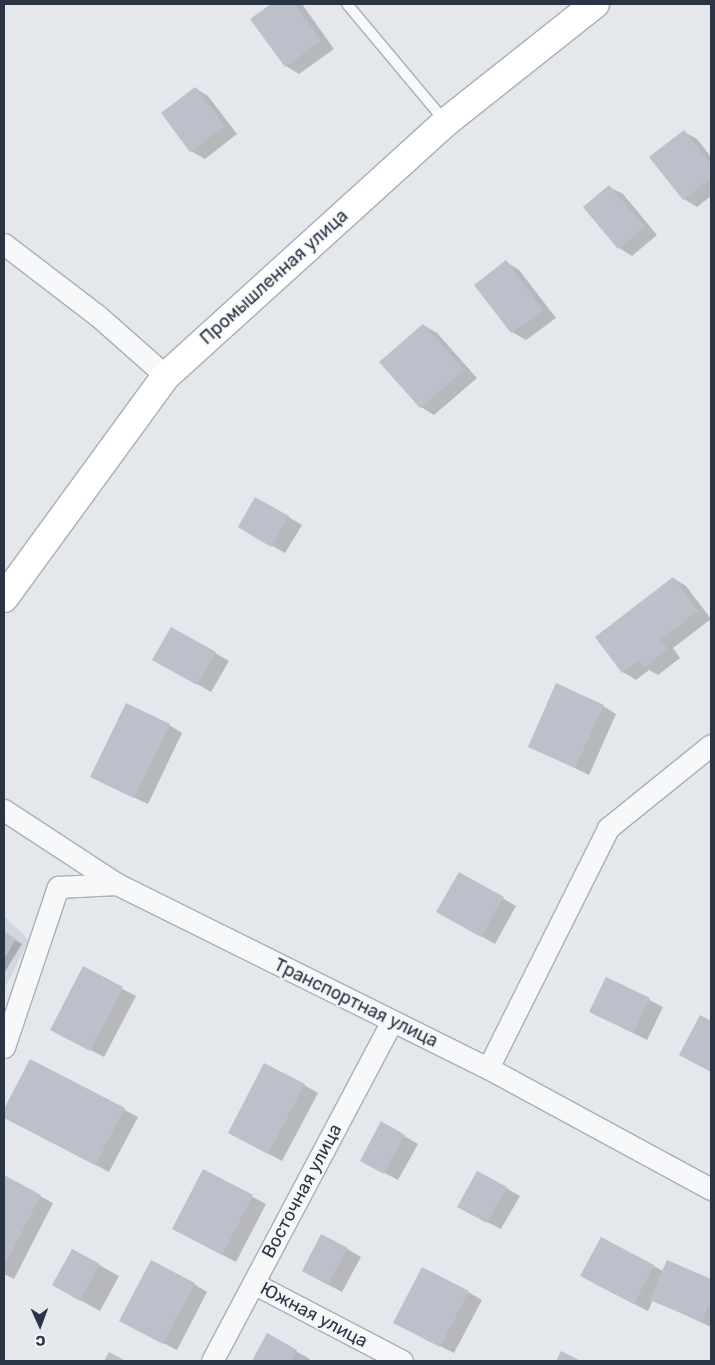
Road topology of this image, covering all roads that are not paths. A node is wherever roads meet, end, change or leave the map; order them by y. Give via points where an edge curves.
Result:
1 (347, 4) edge
2 (595, 4) edge
3 (446, 122) junction
4 (4, 244) edge
5 (166, 376) junction
6 (4, 598) edge
7 (711, 745) edge
8 (4, 810) edge
9 (117, 884) junction
10 (392, 1021) junction
11 (4, 1047) edge
12 (488, 1068) junction
13 (711, 1189) edge
14 (253, 1283) junction
15 (212, 1361) edge
16 (402, 1361) edge

1 - 3 lane
2 - 3 main road, Промышленная улица
3 - 5 main road, Промышленная улица
4 - 5 street via 97,315
5 - 6 main road, Промышленная улица
7 - 12 street via 608,828
8 - 9 street, Транспортная улица
9 - 10 street, Транспортная улица
9 - 11 street via 58,887
10 - 12 street, Транспортная улица
10 - 14 street, Восточная улица
12 - 13 street, Транспортная улица
14 - 15 street, Восточная улица
14 - 16 street, Южная улица

